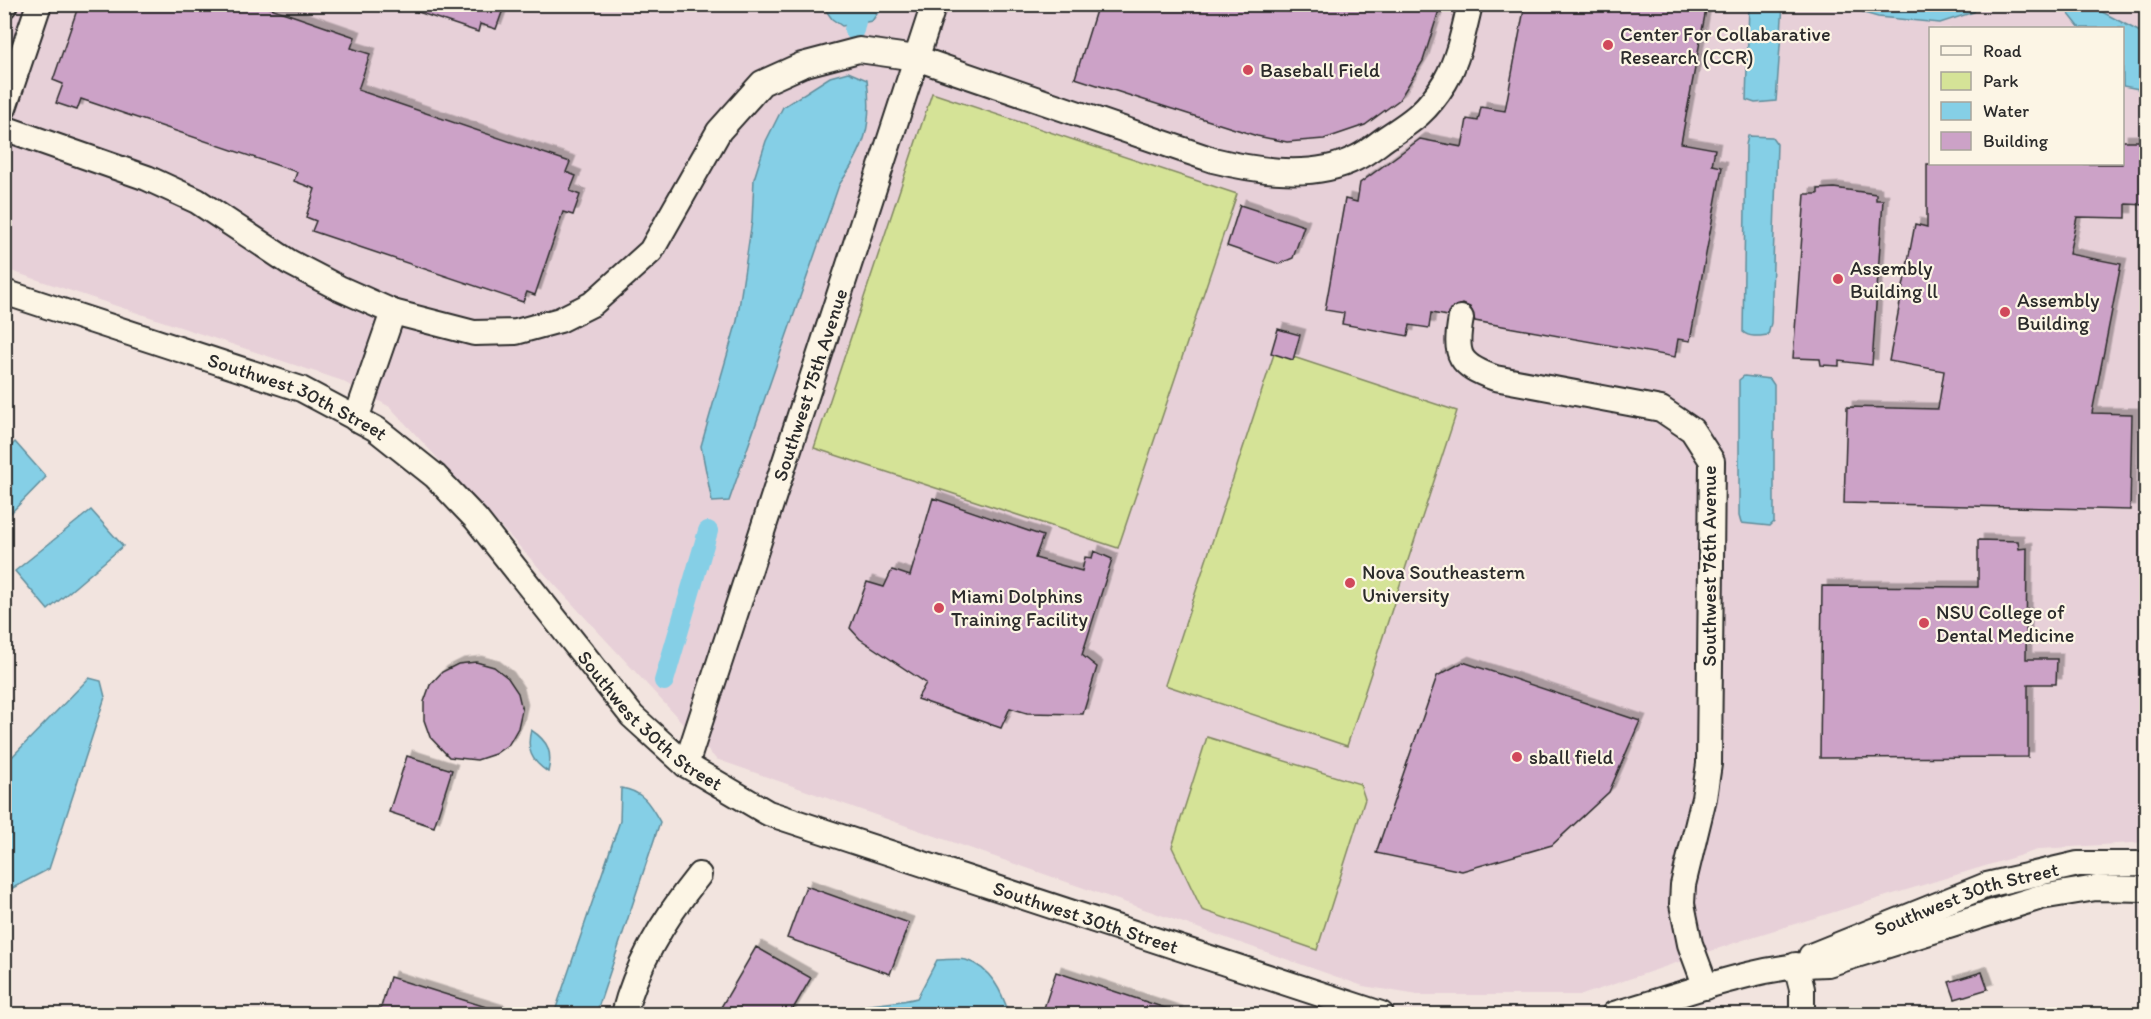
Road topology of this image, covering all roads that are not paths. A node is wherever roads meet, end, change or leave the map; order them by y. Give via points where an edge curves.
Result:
1 (39, 4) edge
2 (934, 4) edge
3 (1470, 4) edge
4 (916, 58) junction
5 (4, 108) edge
6 (4, 128) edge
7 (4, 292) edge
8 (393, 312) junction
9 (1461, 318) dead end
10 (356, 419) junction
11 (686, 765) junction
12 (2146, 864) edge
13 (699, 875) dead end
14 (2146, 890) edge
15 (1796, 965) junction
16 (1706, 987) junction
17 (1363, 1013) edge
18 (624, 1014) edge
19 (1614, 1014) edge
20 (1802, 1014) edge

1 - 5 street
2 - 4 street, Southwest 75th Avenue
3 - 4 street via 1446,80 1422,114 1355,159 1286,173 1251,170 1213,160
4 - 8 street via 859,50 802,64 762,83 719,131 651,251 592,304 560,320 516,332 474,333
4 - 11 street, Southwest 75th Avenue
6 - 8 street via 147,178 198,201 289,262
7 - 10 street, Southwest 30th Street via 301,389
8 - 10 street
9 - 16 street, Southwest 76th Avenue via 1456,342 1461,357 1473,370 1496,378 1660,408 1692,430 1712,461 1709,764 1682,904 1690,944
10 - 11 street, Southwest 30th Street via 376,429 435,476 476,519 632,716
11 - 17 street, Southwest 30th Street via 768,813
12 - 15 street, Southwest 30th Street via 2078,864 1987,885 1821,950
13 - 18 street via 671,910 650,948
14 - 15 street, Southwest 30th Street via 2096,888 2041,897 1828,964
15 - 16 street, Southwest 30th Street
15 - 20 street via 1802,989
16 - 19 street, Southwest 30th Street

